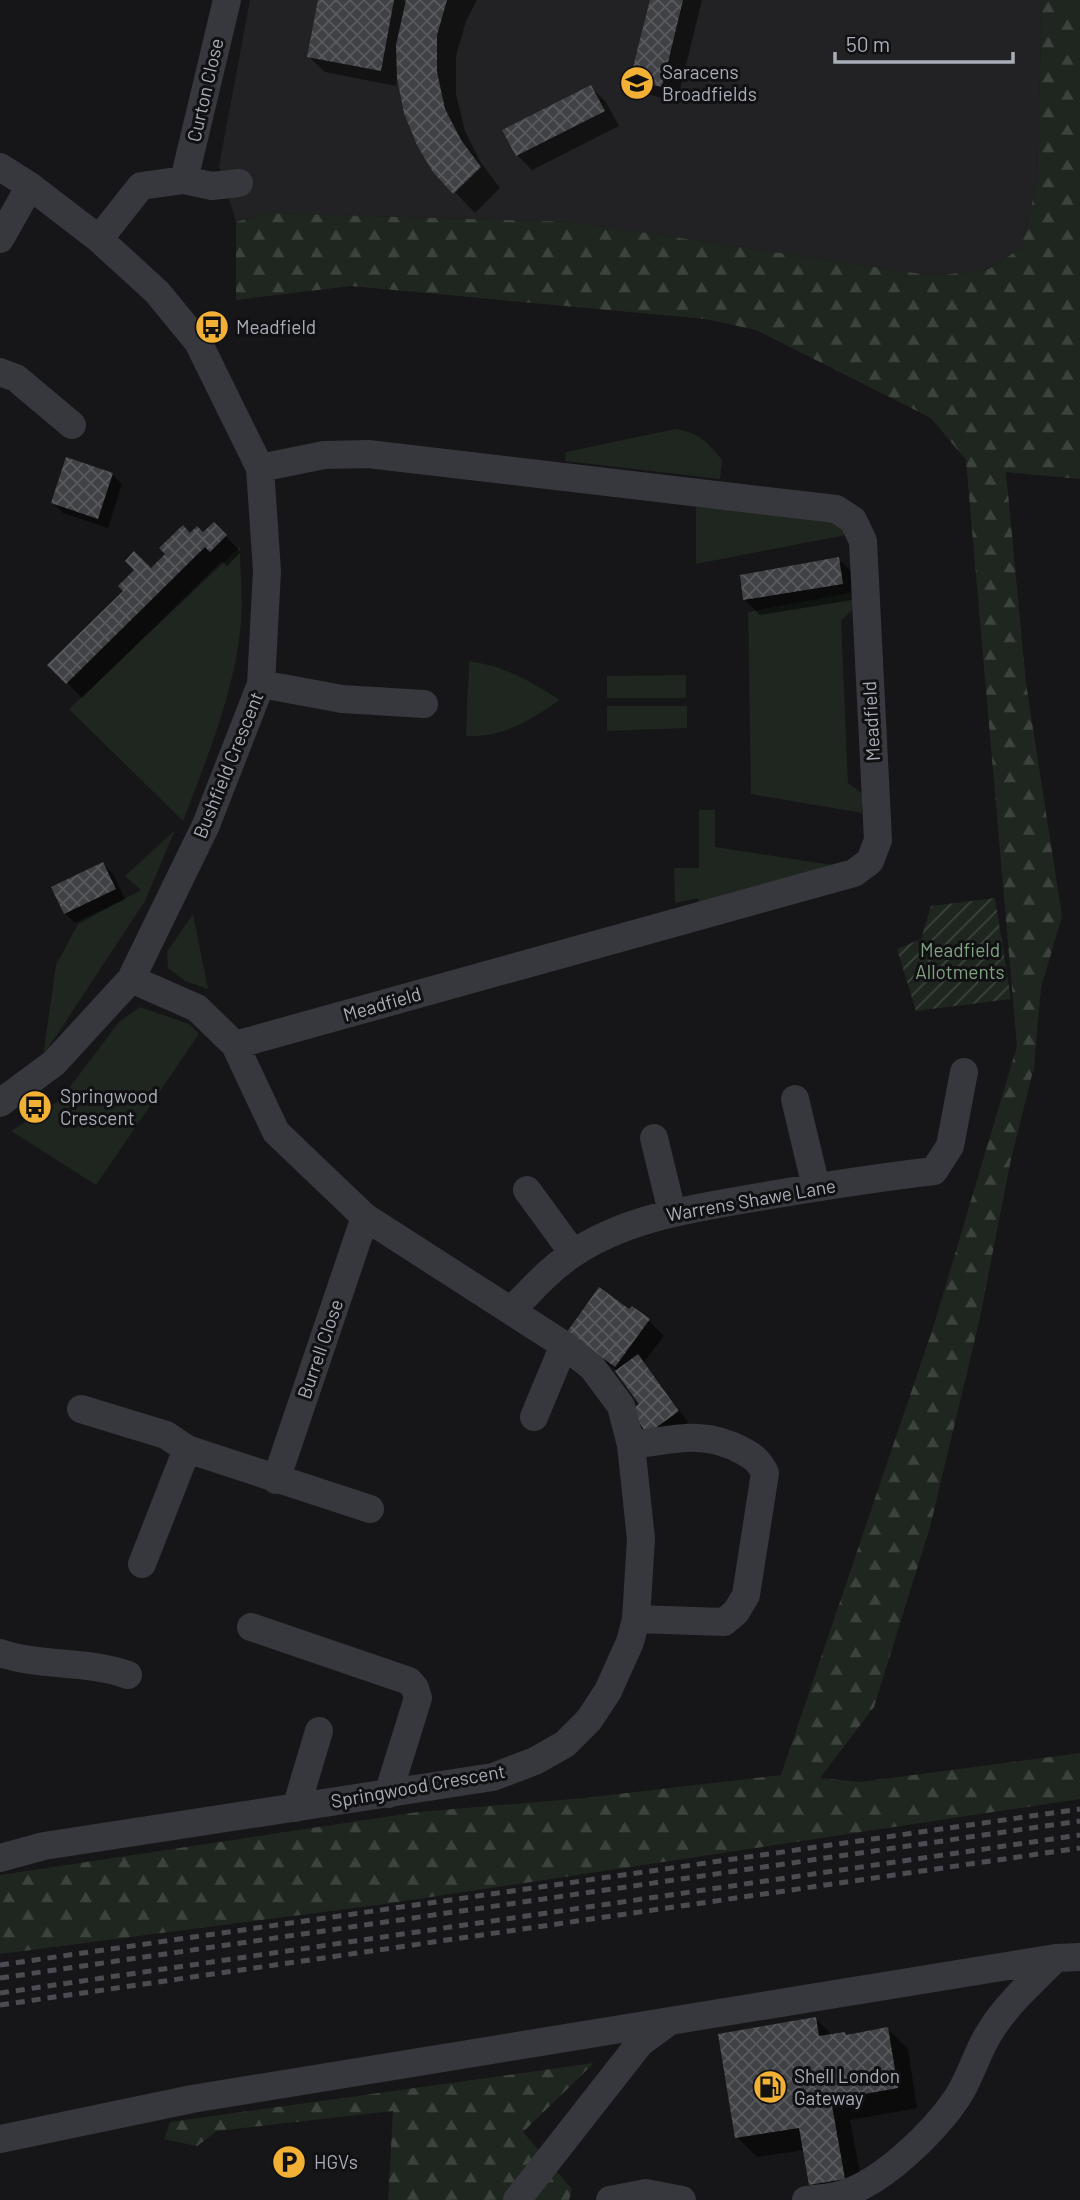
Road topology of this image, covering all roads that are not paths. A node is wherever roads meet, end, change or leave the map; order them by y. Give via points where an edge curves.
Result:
1 (227, 0) edge
2 (0, 167) edge
3 (184, 180) junction
4 (239, 183) dead end
5 (30, 186) junction
6 (0, 239) edge
7 (99, 239) junction
8 (0, 372) edge
9 (72, 425) dead end
10 (260, 468) junction
11 (261, 684) junction
12 (424, 704) dead end
13 (131, 979) junction
14 (235, 1045) junction
15 (964, 1072) dead end
16 (795, 1100) dead end
17 (0, 1104) edge
18 (654, 1139) dead end
19 (816, 1187) junction
20 (527, 1190) dead end
21 (672, 1212) junction
22 (365, 1217) junction
23 (573, 1253) junction
24 (513, 1309) junction
25 (564, 1345) junction
26 (80, 1409) dead end
27 (534, 1417) dead end
28 (631, 1445) junction
29 (187, 1449) junction
30 (276, 1480) junction
31 (370, 1510) dead end
32 (142, 1564) dead end
33 (636, 1619) junction
34 (251, 1627) dead end
35 (3, 1662) edge
36 (128, 1675) dead end
37 (319, 1731) dead end
38 (388, 1794) junction
39 (296, 1808) junction
40 (0, 1858) edge
41 (1068, 1958) edge
42 (668, 2023) junction
43 (0, 2139) edge
44 (517, 2200) edge
45 (610, 2200) edge
46 (682, 2200) edge
47 (806, 2200) edge

1 - 3 street, Curton Close
2 - 5 street, Bushfield Crescent
3 - 4 street via 212,186
3 - 7 street via 141,186
5 - 6 street
5 - 7 street, Bushfield Crescent
7 - 10 street, Bushfield Crescent via 157,292 198,342
8 - 9 street via 16,378
10 - 11 street, Bushfield Crescent via 267,571
10 - 14 street, Meadfield via 324,455 368,454 835,509 853,520 863,541 878,839 870,861 854,873
11 - 12 street via 342,699
11 - 13 street, Bushfield Crescent via 206,825
13 - 14 street, Springwood Crescent via 197,1008
13 - 17 street, Bushfield Crescent via 54,1063
14 - 22 street, Springwood Crescent via 276,1132
15 - 19 street, Warrens Shawe Lane via 950,1146 934,1171
16 - 19 street
18 - 21 street
19 - 21 street, Warrens Shawe Lane
20 - 23 street
21 - 23 street, Warrens Shawe Lane
22 - 24 street, Springwood Crescent
22 - 30 street, Burrell Close
23 - 24 street, Warrens Shawe Lane via 543,1276
24 - 25 street, Springwood Crescent
25 - 27 street
25 - 28 street, Springwood Crescent via 592,1367 621,1406
26 - 29 street via 166,1436
28 - 33 street, Springwood Crescent via 641,1539
28 - 33 street via 718,1438 759,1460 765,1473 746,1595 736,1612 724,1622
29 - 30 street
29 - 32 street
30 - 31 street
33 - 38 street, Springwood Crescent via 624,1660 608,1691 589,1720 565,1744 494,1777
34 - 38 street via 408,1681 415,1688 418,1698
35 - 36 street via 103,1666
37 - 39 street
38 - 39 street, Springwood Crescent
39 - 40 street, Springwood Crescent via 44,1846
41 - 42 street
41 - 47 street via 1008,2006 938,2122 869,2183 843,2194
42 - 43 street via 192,2099
42 - 44 street via 640,2043
45 - 46 street via 646,2193

